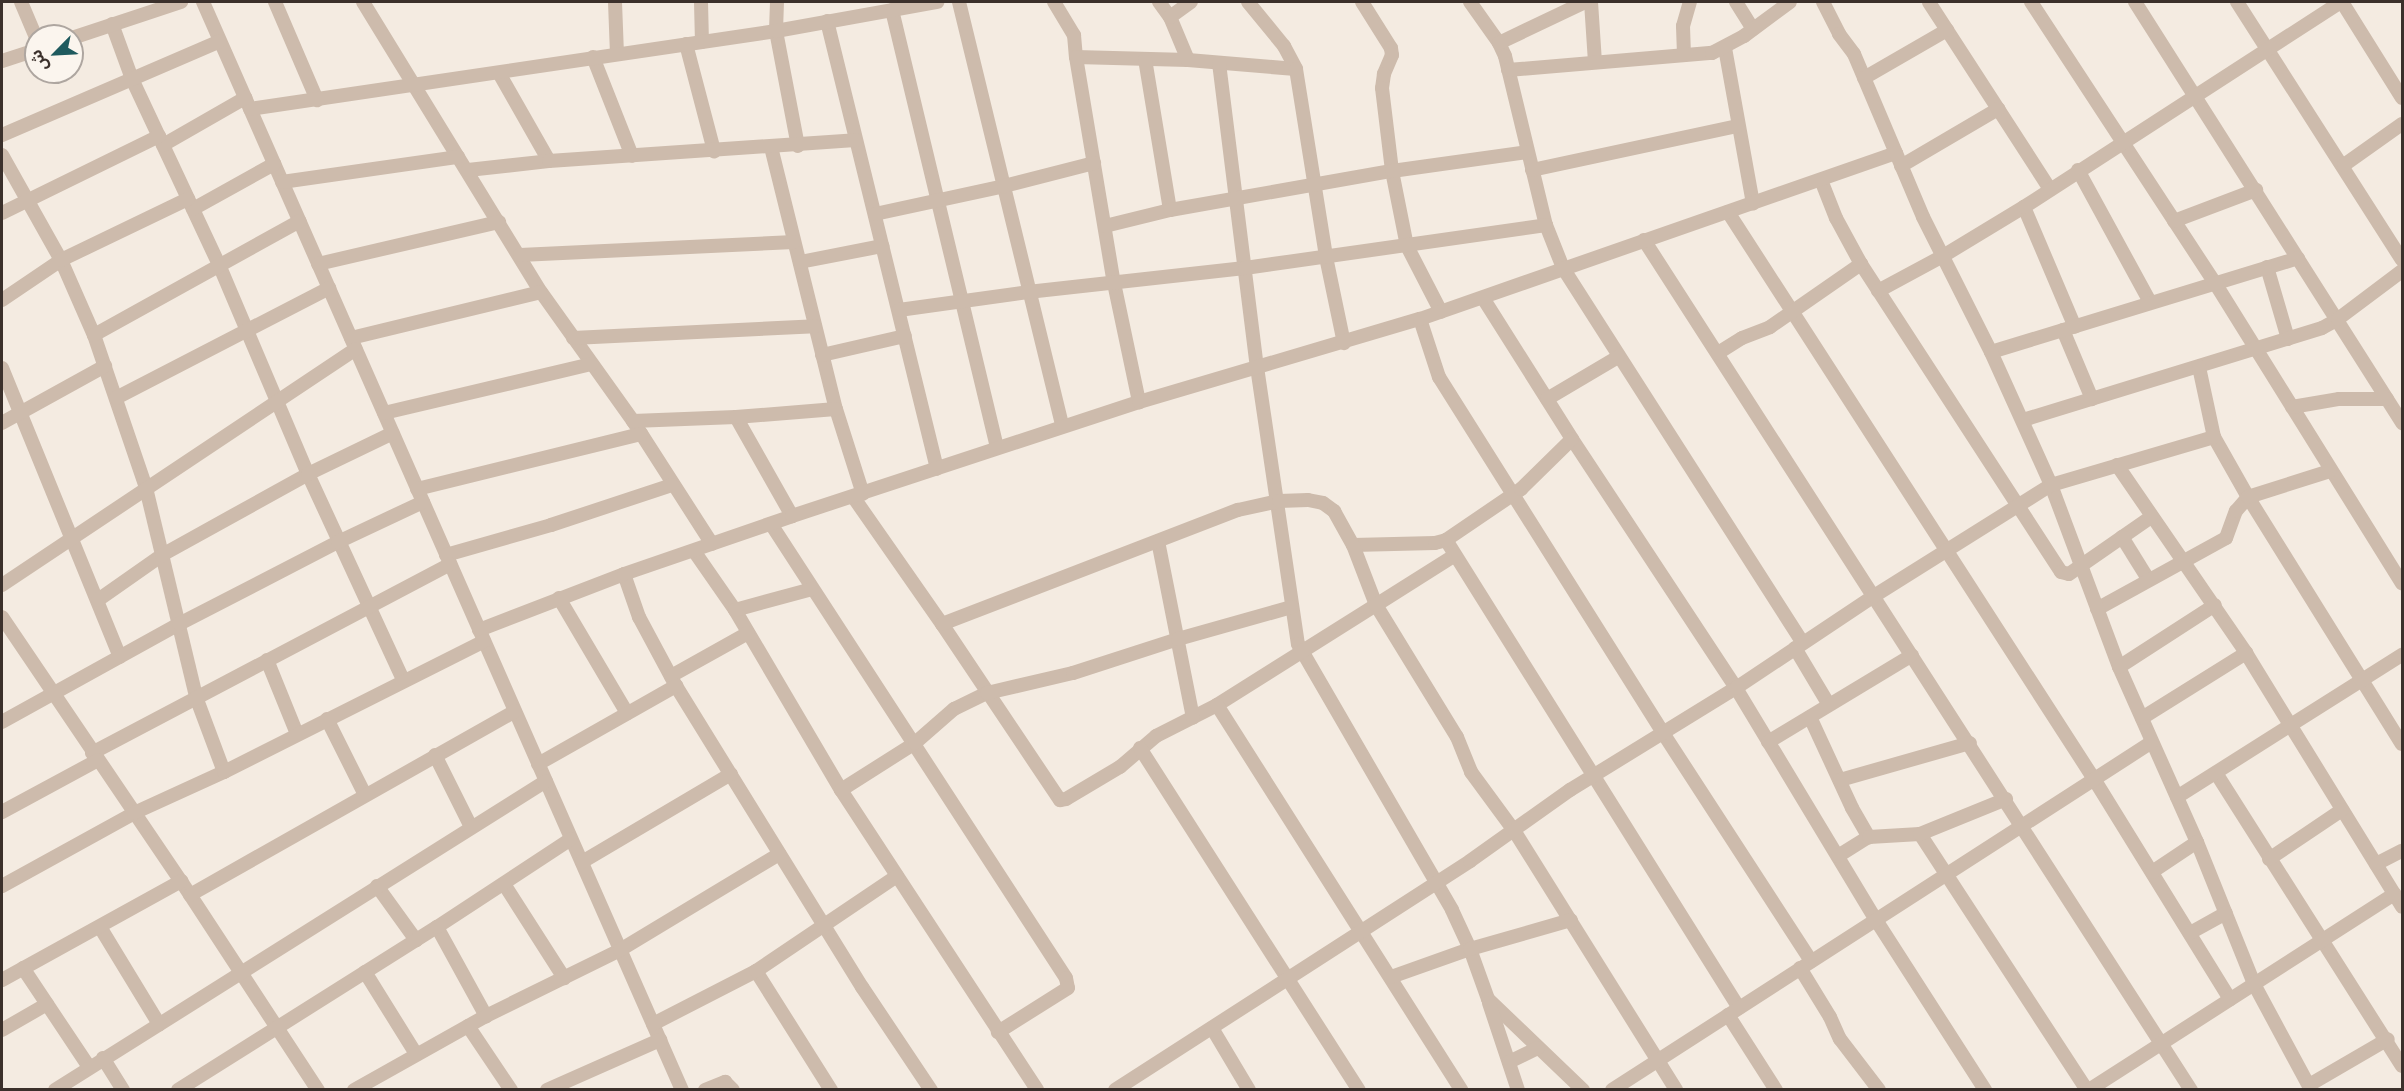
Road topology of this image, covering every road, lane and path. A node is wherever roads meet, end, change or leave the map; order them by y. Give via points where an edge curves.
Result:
1 (21, 2) edge
2 (181, 2) edge
3 (203, 2) edge
4 (274, 2) edge
5 (363, 2) edge
6 (615, 2) edge
7 (701, 2) edge
8 (777, 2) edge
9 (937, 2) edge
10 (959, 2) edge
11 (1054, 2) edge
12 (1160, 2) edge
13 (1191, 2) edge
14 (1248, 2) edge
15 (1362, 2) edge
16 (1470, 2) edge
17 (1585, 2) edge
18 (1592, 2) edge
19 (1690, 2) edge
20 (1736, 2) edge
21 (1790, 2) edge
22 (1823, 2) edge
23 (1929, 2) edge
24 (2031, 2) edge
25 (2135, 2) edge
26 (2237, 2) edge
27 (2341, 2) edge
28 (861, 8) edge
29 (892, 10) junction
30 (1170, 17) junction
31 (827, 21) junction
32 (30, 24) edge
33 (112, 24) junction
34 (1753, 29) junction
35 (1947, 30) junction
36 (776, 31) junction
37 (84, 34) edge
38 (220, 41) junction
39 (702, 42) junction
40 (1499, 43) junction
41 (686, 44) junction
42 (1725, 48) junction
43 (2266, 48) junction
44 (24, 54) edge
45 (617, 54) junction
46 (1684, 55) junction
47 (593, 57) junction
48 (1076, 57) junction
49 (1145, 59) junction
50 (1188, 60) junction
51 (2, 61) edge
52 (1594, 62) junction
53 (1219, 63) junction
54 (1296, 69) junction
55 (1508, 70) junction
56 (499, 73) junction
57 (1864, 78) junction
58 (132, 79) junction
59 (416, 86) junction
60 (2195, 93) junction
61 (2403, 98) edge
62 (317, 100) junction
63 (248, 104) junction
64 (1998, 109) junction
65 (2403, 124) edge
66 (1737, 126) junction
67 (2, 135) edge
68 (855, 140) junction
69 (161, 141) junction
70 (2122, 143) junction
71 (798, 146) junction
72 (771, 147) junction
73 (714, 152) junction
74 (1527, 152) junction
75 (2, 156) edge
76 (632, 156) junction
77 (458, 157) junction
78 (1898, 160) junction
79 (549, 161) junction
80 (1094, 163) junction
81 (274, 164) junction
82 (2344, 165) junction
83 (468, 170) junction
84 (2078, 170) junction
85 (1392, 171) junction
86 (1532, 171) junction
87 (1821, 180) junction
88 (282, 182) junction
89 (1314, 185) junction
90 (1004, 186) junction
91 (2050, 189) junction
92 (2256, 190) junction
93 (1236, 199) junction
94 (28, 200) junction
95 (937, 201) junction
96 (1753, 203) junction
97 (191, 204) junction
98 (2024, 207) junction
99 (1170, 210) junction
100 (1728, 212) junction
101 (2, 213) edge
102 (875, 214) junction
103 (300, 221) junction
104 (2174, 221) junction
105 (499, 222) junction
106 (1104, 225) junction
107 (1546, 225) junction
108 (1644, 240) junction
109 (794, 242) junction
110 (882, 246) junction
111 (1407, 246) junction
112 (520, 255) junction
113 (1942, 256) junction
114 (1326, 257) junction
115 (2298, 258) junction
116 (61, 260) junction
117 (2403, 260) edge
118 (800, 261) junction
119 (318, 264) junction
120 (1861, 264) junction
121 (220, 267) junction
122 (2268, 267) junction
123 (1245, 268) junction
124 (1563, 268) junction
125 (2403, 271) edge
126 (1114, 283) junction
127 (2215, 283) junction
128 (329, 288) junction
129 (1878, 291) junction
130 (542, 292) junction
131 (1028, 292) junction
132 (1483, 298) junction
133 (2, 300) edge
134 (961, 300) junction
135 (2150, 303) junction
136 (899, 310) junction
137 (1442, 312) junction
138 (1792, 312) junction
139 (1420, 319) junction
140 (2338, 320) junction
141 (815, 326) junction
142 (2069, 328) junction
143 (246, 331) junction
144 (94, 335) junction
145 (905, 336) junction
146 (573, 338) junction
147 (2288, 339) junction
148 (353, 343) junction
149 (1344, 343) junction
150 (2256, 348) junction
151 (1991, 351) junction
152 (1718, 353) junction
153 (822, 355) junction
154 (1618, 357) junction
155 (591, 364) junction
156 (105, 366) junction
157 (1257, 367) junction
158 (2199, 367) junction
159 (2, 368) edge
160 (116, 398) junction
161 (1546, 399) junction
162 (2092, 399) junction
163 (2387, 399) junction
164 (275, 400) junction
165 (1139, 402) junction
166 (2292, 407) junction
167 (836, 409) junction
168 (20, 412) junction
169 (384, 413) junction
170 (736, 417) junction
171 (2023, 420) junction
172 (633, 421) junction
173 (2, 423) edge
174 (2403, 423) edge
175 (1062, 426) junction
176 (393, 433) junction
177 (641, 434) junction
178 (2214, 437) junction
179 (1572, 439) junction
180 (997, 448) junction
181 (2117, 465) junction
182 (937, 469) junction
183 (2330, 471) junction
184 (308, 474) junction
185 (672, 485) junction
186 (2051, 485) junction
187 (146, 488) junction
188 (1514, 494) junction
189 (420, 495) junction
190 (859, 496) junction
191 (2248, 497) junction
192 (1279, 501) junction
193 (2016, 506) junction
194 (792, 516) junction
195 (2151, 517) junction
196 (771, 524) junction
197 (2122, 537) junction
198 (72, 539) junction
199 (1446, 540) junction
200 (1158, 541) junction
201 (338, 542) junction
202 (712, 544) junction
203 (1353, 545) junction
204 (1947, 549) junction
205 (694, 551) junction
206 (162, 555) junction
207 (1455, 555) junction
208 (448, 559) junction
209 (2184, 559) junction
210 (2081, 567) junction
211 (624, 574) junction
212 (2148, 579) junction
213 (2403, 584) edge
214 (2, 585) edge
215 (812, 589) junction
216 (1874, 596) junction
217 (559, 598) junction
218 (98, 600) junction
219 (1376, 605) junction
220 (2215, 605) junction
221 (367, 607) junction
222 (1292, 608) junction
223 (2097, 609) junction
224 (735, 610) junction
225 (2, 617) edge
226 (179, 624) junction
227 (942, 624) junction
228 (748, 633) junction
229 (482, 635) junction
230 (1178, 639) junction
231 (1798, 645) junction
232 (2246, 653) junction
233 (1302, 654) junction
234 (1912, 655) junction
235 (2403, 655) edge
236 (120, 657) junction
237 (267, 660) junction
238 (2119, 667) junction
239 (403, 680) junction
240 (2362, 680) junction
241 (673, 681) junction
242 (1736, 688) junction
243 (987, 693) junction
244 (52, 694) junction
245 (196, 697) junction
246 (1217, 705) junction
247 (1828, 705) junction
248 (515, 711) junction
249 (627, 713) junction
250 (1810, 717) junction
251 (1193, 718) junction
252 (2142, 718) junction
253 (327, 719) junction
254 (2, 722) edge
255 (2291, 726) junction
256 (1663, 733) junction
257 (297, 734) junction
258 (1768, 742) junction
259 (2152, 742) junction
260 (915, 743) junction
261 (1970, 743) junction
262 (2403, 744) edge
263 (1140, 748) junction
264 (435, 755) junction
265 (95, 757) junction
266 (538, 764) junction
267 (224, 772) junction
268 (2216, 773) junction
269 (731, 774) junction
270 (1594, 777) junction
271 (2094, 779) junction
272 (546, 780) junction
273 (1840, 780) junction
274 (842, 790) junction
275 (365, 795) junction
276 (2177, 797) junction
277 (2006, 799) junction
278 (2342, 810) junction
279 (2, 812) edge
280 (134, 813) junction
281 (2023, 825) junction
282 (471, 827) junction
283 (1515, 832) junction
284 (1920, 834) junction
285 (1869, 837) junction
286 (571, 839) junction
287 (2197, 842) junction
288 (2403, 851) edge
289 (779, 854) junction
290 (1838, 856) junction
291 (2269, 859) junction
292 (582, 862) junction
293 (2376, 864) junction
294 (2152, 872) junction
295 (1947, 874) junction
296 (897, 876) junction
297 (181, 881) junction
298 (1437, 882) junction
299 (504, 884) junction
300 (2, 886) edge
301 (377, 886) junction
302 (2394, 894) junction
303 (190, 895) junction
304 (2403, 907) edge
305 (2226, 913) junction
306 (1571, 920) junction
307 (1876, 920) junction
308 (100, 927) junction
309 (437, 927) junction
310 (825, 927) junction
311 (1360, 931) junction
312 (2190, 933) junction
313 (416, 940) junction
314 (2321, 940) junction
315 (1470, 948) junction
316 (620, 950) junction
317 (1806, 964) junction
318 (23, 968) junction
319 (756, 971) junction
320 (242, 972) junction
321 (365, 972) junction
322 (1288, 976) junction
323 (1391, 977) junction
324 (564, 978) junction
325 (2, 980) edge
326 (2254, 984) junction
327 (1488, 999) junction
328 (2230, 999) junction
329 (47, 1004) junction
330 (1733, 1012) junction
331 (486, 1016) junction
332 (159, 1024) junction
333 (653, 1024) junction
334 (468, 1026) junction
335 (277, 1027) junction
336 (1212, 1028) junction
337 (2, 1030) edge
338 (998, 1032) junction
339 (2388, 1039) junction
340 (660, 1040) junction
341 (2161, 1044) junction
342 (1538, 1048) junction
343 (416, 1054) junction
344 (103, 1058) junction
345 (1658, 1061) junction
346 (1509, 1062) junction
347 (2403, 1066) edge
348 (89, 1067) junction
349 (1137, 1084) edge
350 (2310, 1087) edge
351 (56, 1089) edge
352 (123, 1089) edge
353 (178, 1089) edge
354 (318, 1089) edge
355 (354, 1089) edge
356 (511, 1089) edge
357 (547, 1089) edge
358 (682, 1089) edge
359 (705, 1089) edge
360 (733, 1089) edge
361 (831, 1089) edge
362 (931, 1089) edge
363 (1037, 1089) edge
364 (1115, 1089) edge
365 (1249, 1089) edge
366 (1359, 1089) edge
367 (1461, 1089) edge
368 (1518, 1089) edge
369 (1583, 1089) edge
370 (1612, 1089) edge
371 (1676, 1089) edge
372 (1776, 1089) edge
373 (1879, 1089) edge
374 (1984, 1089) edge
375 (2088, 1089) edge
376 (2191, 1089) edge

1 - 32 street
2 - 33 street
3 - 38 street
4 - 62 street
5 - 59 street
6 - 45 street
7 - 39 street
8 - 36 street
9 - 29 street
10 - 90 street
11 - 48 street via 1074,34
12 - 30 street
13 - 30 street
14 - 54 street via 1284,46
15 - 85 street via 1391,48 1382,88
16 - 40 street
17 - 40 street
18 - 52 street
19 - 46 street via 1683,26
20 - 34 street
21 - 34 street
22 - 57 street
23 - 35 street
24 - 70 street
25 - 60 street
26 - 43 street
27 - 43 street
27 - 61 street
28 - 29 street
28 - 31 street
29 - 95 street
30 - 50 street
31 - 36 street
31 - 68 street
33 - 37 street
33 - 58 street
34 - 42 street
35 - 57 street
35 - 64 street
36 - 39 street
36 - 71 street
38 - 58 street
38 - 63 street
39 - 41 street
40 - 55 street
41 - 45 street
41 - 73 street
42 - 46 street
42 - 66 street
43 - 60 street
43 - 82 street
44 - 51 street
45 - 47 street
46 - 52 street
47 - 56 street
47 - 76 street
48 - 49 street
48 - 80 street
49 - 50 street
49 - 99 street
50 - 53 street
52 - 55 street
53 - 54 street
53 - 93 street
54 - 89 street
55 - 74 street
56 - 59 street
56 - 79 street
57 - 78 street
58 - 67 street
58 - 69 street
59 - 62 street
59 - 77 street
60 - 70 street
60 - 92 street
62 - 63 street
63 - 69 street
63 - 81 street
64 - 78 street
64 - 91 street
65 - 82 street
66 - 86 street
66 - 96 street
68 - 71 street
68 - 102 street
69 - 94 street
69 - 97 street
70 - 84 street
70 - 104 street
71 - 72 street
72 - 73 street
72 - 109 street
73 - 76 street
74 - 85 street
74 - 86 street
75 - 94 street
76 - 79 street
77 - 83 street
77 - 88 street
78 - 87 street
78 - 113 street
79 - 83 street
80 - 90 street
80 - 106 street
81 - 88 street
81 - 97 street
82 - 117 street
83 - 105 street
84 - 91 street
84 - 135 street
85 - 89 street
85 - 111 street
86 - 107 street
87 - 96 street
87 - 120 street
88 - 103 street
89 - 93 street
89 - 114 street
90 - 95 street
90 - 131 street
91 - 98 street
92 - 104 street
92 - 115 street
93 - 99 street
93 - 123 street
94 - 101 street
94 - 116 street
95 - 102 street
95 - 134 street
96 - 100 street
97 - 116 street
97 - 121 street
98 - 113 street
98 - 142 street
99 - 106 street
100 - 108 street
100 - 138 street
102 - 110 street
103 - 119 street
103 - 121 street
104 - 127 street
105 - 112 street
105 - 119 street
106 - 126 street
107 - 111 street
107 - 124 street
108 - 124 street
108 - 152 street
109 - 112 street
109 - 118 street
110 - 118 street
110 - 136 street
111 - 114 street
111 - 137 street
112 - 130 street
113 - 129 street
113 - 151 street
114 - 123 street
114 - 149 street
115 - 122 street
115 - 140 street
116 - 133 street
116 - 144 street
118 - 141 street
119 - 128 street
120 - 129 street
120 - 138 street
121 - 143 street
121 - 144 street
122 - 127 street
122 - 147 street
123 - 126 street
123 - 157 street
124 - 132 street
124 - 154 street
125 - 140 street
126 - 131 street
126 - 165 street
127 - 135 street
127 - 150 street
128 - 143 street
128 - 148 street
129 - 193 street
130 - 146 street
130 - 148 street
131 - 134 street
131 - 175 street
132 - 137 street
132 - 161 street
134 - 136 street
134 - 180 street
135 - 142 street
136 - 145 street
137 - 139 street
138 - 152 street
138 - 204 street
139 - 149 street
139 - 188 street via 1439,377
140 - 147 street
140 - 163 street
141 - 146 street
141 - 153 street
142 - 151 street
142 - 162 street
143 - 160 street
143 - 164 street
144 - 156 street
145 - 153 street
145 - 182 street
146 - 155 street
147 - 150 street
148 - 164 street
148 - 169 street
149 - 157 street
150 - 158 street
150 - 166 street
151 - 171 street
152 - 216 street
153 - 167 street
154 - 161 street
154 - 231 street
155 - 169 street
155 - 172 street
156 - 160 street
156 - 168 street
157 - 165 street
157 - 192 street
158 - 162 street
158 - 178 street
159 - 168 street
160 - 187 street
161 - 179 street
162 - 171 street
163 - 166 street via 2339,399
163 - 174 street
164 - 184 street
164 - 187 street
165 - 175 street
166 - 183 street
167 - 170 street
167 - 190 street
168 - 173 street
168 - 198 street
169 - 176 street
170 - 172 street
170 - 194 street
171 - 186 street
172 - 177 street
175 - 180 street
176 - 184 street
176 - 189 street
177 - 185 street
177 - 189 street
178 - 181 street
178 - 191 street
179 - 188 street
179 - 242 street
180 - 182 street
181 - 186 street
181 - 195 street
182 - 190 street
183 - 191 street
183 - 213 street
184 - 201 street
184 - 206 street
185 - 202 street
185 - 208 street
186 - 193 street
186 - 210 street
187 - 198 street
187 - 206 street
188 - 199 street
188 - 256 street
189 - 201 street
189 - 208 street
190 - 194 street
190 - 227 street
191 - 209 street via 2236,511 2226,538
191 - 240 street
192 - 200 street via 1238,510
192 - 203 street via 1323,503 1334,511
192 - 222 street
193 - 204 street
193 - 210 street via 2061,572 2069,574
194 - 196 street
195 - 197 street
195 - 209 street
196 - 202 street
196 - 215 street
197 - 210 street
197 - 212 street
198 - 214 street
198 - 218 street
199 - 203 street
199 - 207 street
200 - 227 street
200 - 230 street
201 - 221 street
201 - 226 street
202 - 205 street
203 - 219 street
204 - 216 street
204 - 271 street
205 - 211 street
205 - 224 street
206 - 218 street
206 - 226 street
207 - 219 street
207 - 270 street
208 - 221 street
208 - 229 street
209 - 212 street
209 - 220 street
210 - 223 street
211 - 217 street
211 - 241 street via 639,617
212 - 223 street
215 - 224 street
215 - 260 street
216 - 231 street
216 - 234 street
217 - 229 street
217 - 249 street
218 - 236 street
219 - 233 street
219 - 283 street via 1457,737 1472,771
220 - 232 street
220 - 238 street
221 - 237 street
221 - 239 street
222 - 230 street
222 - 233 street
223 - 238 street
224 - 228 street
225 - 244 street
226 - 236 street
226 - 245 street
227 - 243 street
228 - 241 street
228 - 274 street
229 - 239 street
229 - 248 street
230 - 243 street via 1072,673
230 - 251 street
231 - 242 street
231 - 247 street
232 - 252 street
232 - 255 street
233 - 246 street
233 - 298 street
234 - 247 street
234 - 261 street
235 - 240 street
236 - 244 street
237 - 245 street
237 - 257 street
238 - 252 street
239 - 253 street
240 - 255 street
240 - 262 street
241 - 249 street
241 - 269 street
242 - 256 street
242 - 258 street
243 - 260 street via 950,712
243 - 263 street via 1060,800 1120,767
244 - 254 street
244 - 265 street
245 - 265 street
245 - 267 street
246 - 251 street
246 - 311 street
247 - 250 street
248 - 264 street
248 - 266 street
249 - 266 street
250 - 258 street
250 - 273 street
251 - 263 street
252 - 259 street
253 - 257 street
253 - 275 street
255 - 268 street
255 - 278 street
256 - 270 street
256 - 317 street
257 - 267 street
258 - 290 street
259 - 271 street
259 - 276 street
260 - 274 street
260 - 338 street via 1069,984
261 - 273 street
261 - 277 street
263 - 322 street
264 - 275 street
264 - 282 street
265 - 279 street
265 - 280 street
266 - 272 street
267 - 280 street
268 - 276 street
268 - 291 street
269 - 289 street
269 - 292 street
270 - 283 street via 1561,796
270 - 330 street
271 - 281 street
271 - 294 street
272 - 282 street
272 - 286 street
273 - 285 street
274 - 296 street
275 - 303 street
276 - 287 street
277 - 281 street
277 - 284 street
278 - 291 street
278 - 293 street
280 - 297 street
280 - 300 street
281 - 295 street
281 - 341 street
282 - 301 street
283 - 298 street
283 - 306 street
284 - 285 street
284 - 295 street
285 - 290 street
286 - 292 street
286 - 299 street
287 - 294 street
287 - 305 street
288 - 293 street
289 - 310 street
289 - 316 street
290 - 307 street
291 - 314 street
292 - 316 street
293 - 302 street
294 - 312 street
295 - 307 street
295 - 375 street
296 - 310 street
296 - 338 street
297 - 303 street
297 - 308 street
298 - 311 street
298 - 315 street
299 - 309 street
299 - 324 street
301 - 313 street
301 - 320 street
302 - 304 street
302 - 314 street
303 - 320 street
305 - 312 street
305 - 326 street
306 - 315 street
306 - 345 street
307 - 317 street
307 - 374 street
308 - 318 street
308 - 332 street
309 - 313 street
309 - 331 street
310 - 319 street
310 - 362 street
311 - 322 street
311 - 323 street
312 - 328 street
313 - 321 street
314 - 326 street
314 - 339 street
315 - 323 street
315 - 327 street
316 - 324 street
316 - 333 street
317 - 330 street
317 - 373 street via 1840,1039
318 - 325 street
318 - 329 street
319 - 333 street
319 - 361 street
320 - 332 street
320 - 335 street
321 - 335 street
321 - 343 street
322 - 336 street
322 - 366 street
323 - 367 street
324 - 331 street
326 - 328 street
326 - 350 street
327 - 342 street
327 - 346 street
328 - 341 street
329 - 337 street
329 - 348 street
330 - 345 street
330 - 372 street
331 - 334 street
332 - 344 street
333 - 340 street
334 - 343 street
334 - 356 street
335 - 353 street
335 - 354 street
336 - 349 street
336 - 365 street
338 - 363 street
339 - 347 street
339 - 350 street
340 - 357 street
340 - 358 street
341 - 375 street
341 - 376 street
342 - 346 street
342 - 369 street
343 - 355 street
344 - 348 street
344 - 352 street
345 - 370 street
345 - 371 street
346 - 368 street
348 - 351 street
349 - 364 street
359 - 360 street via 725,1082

